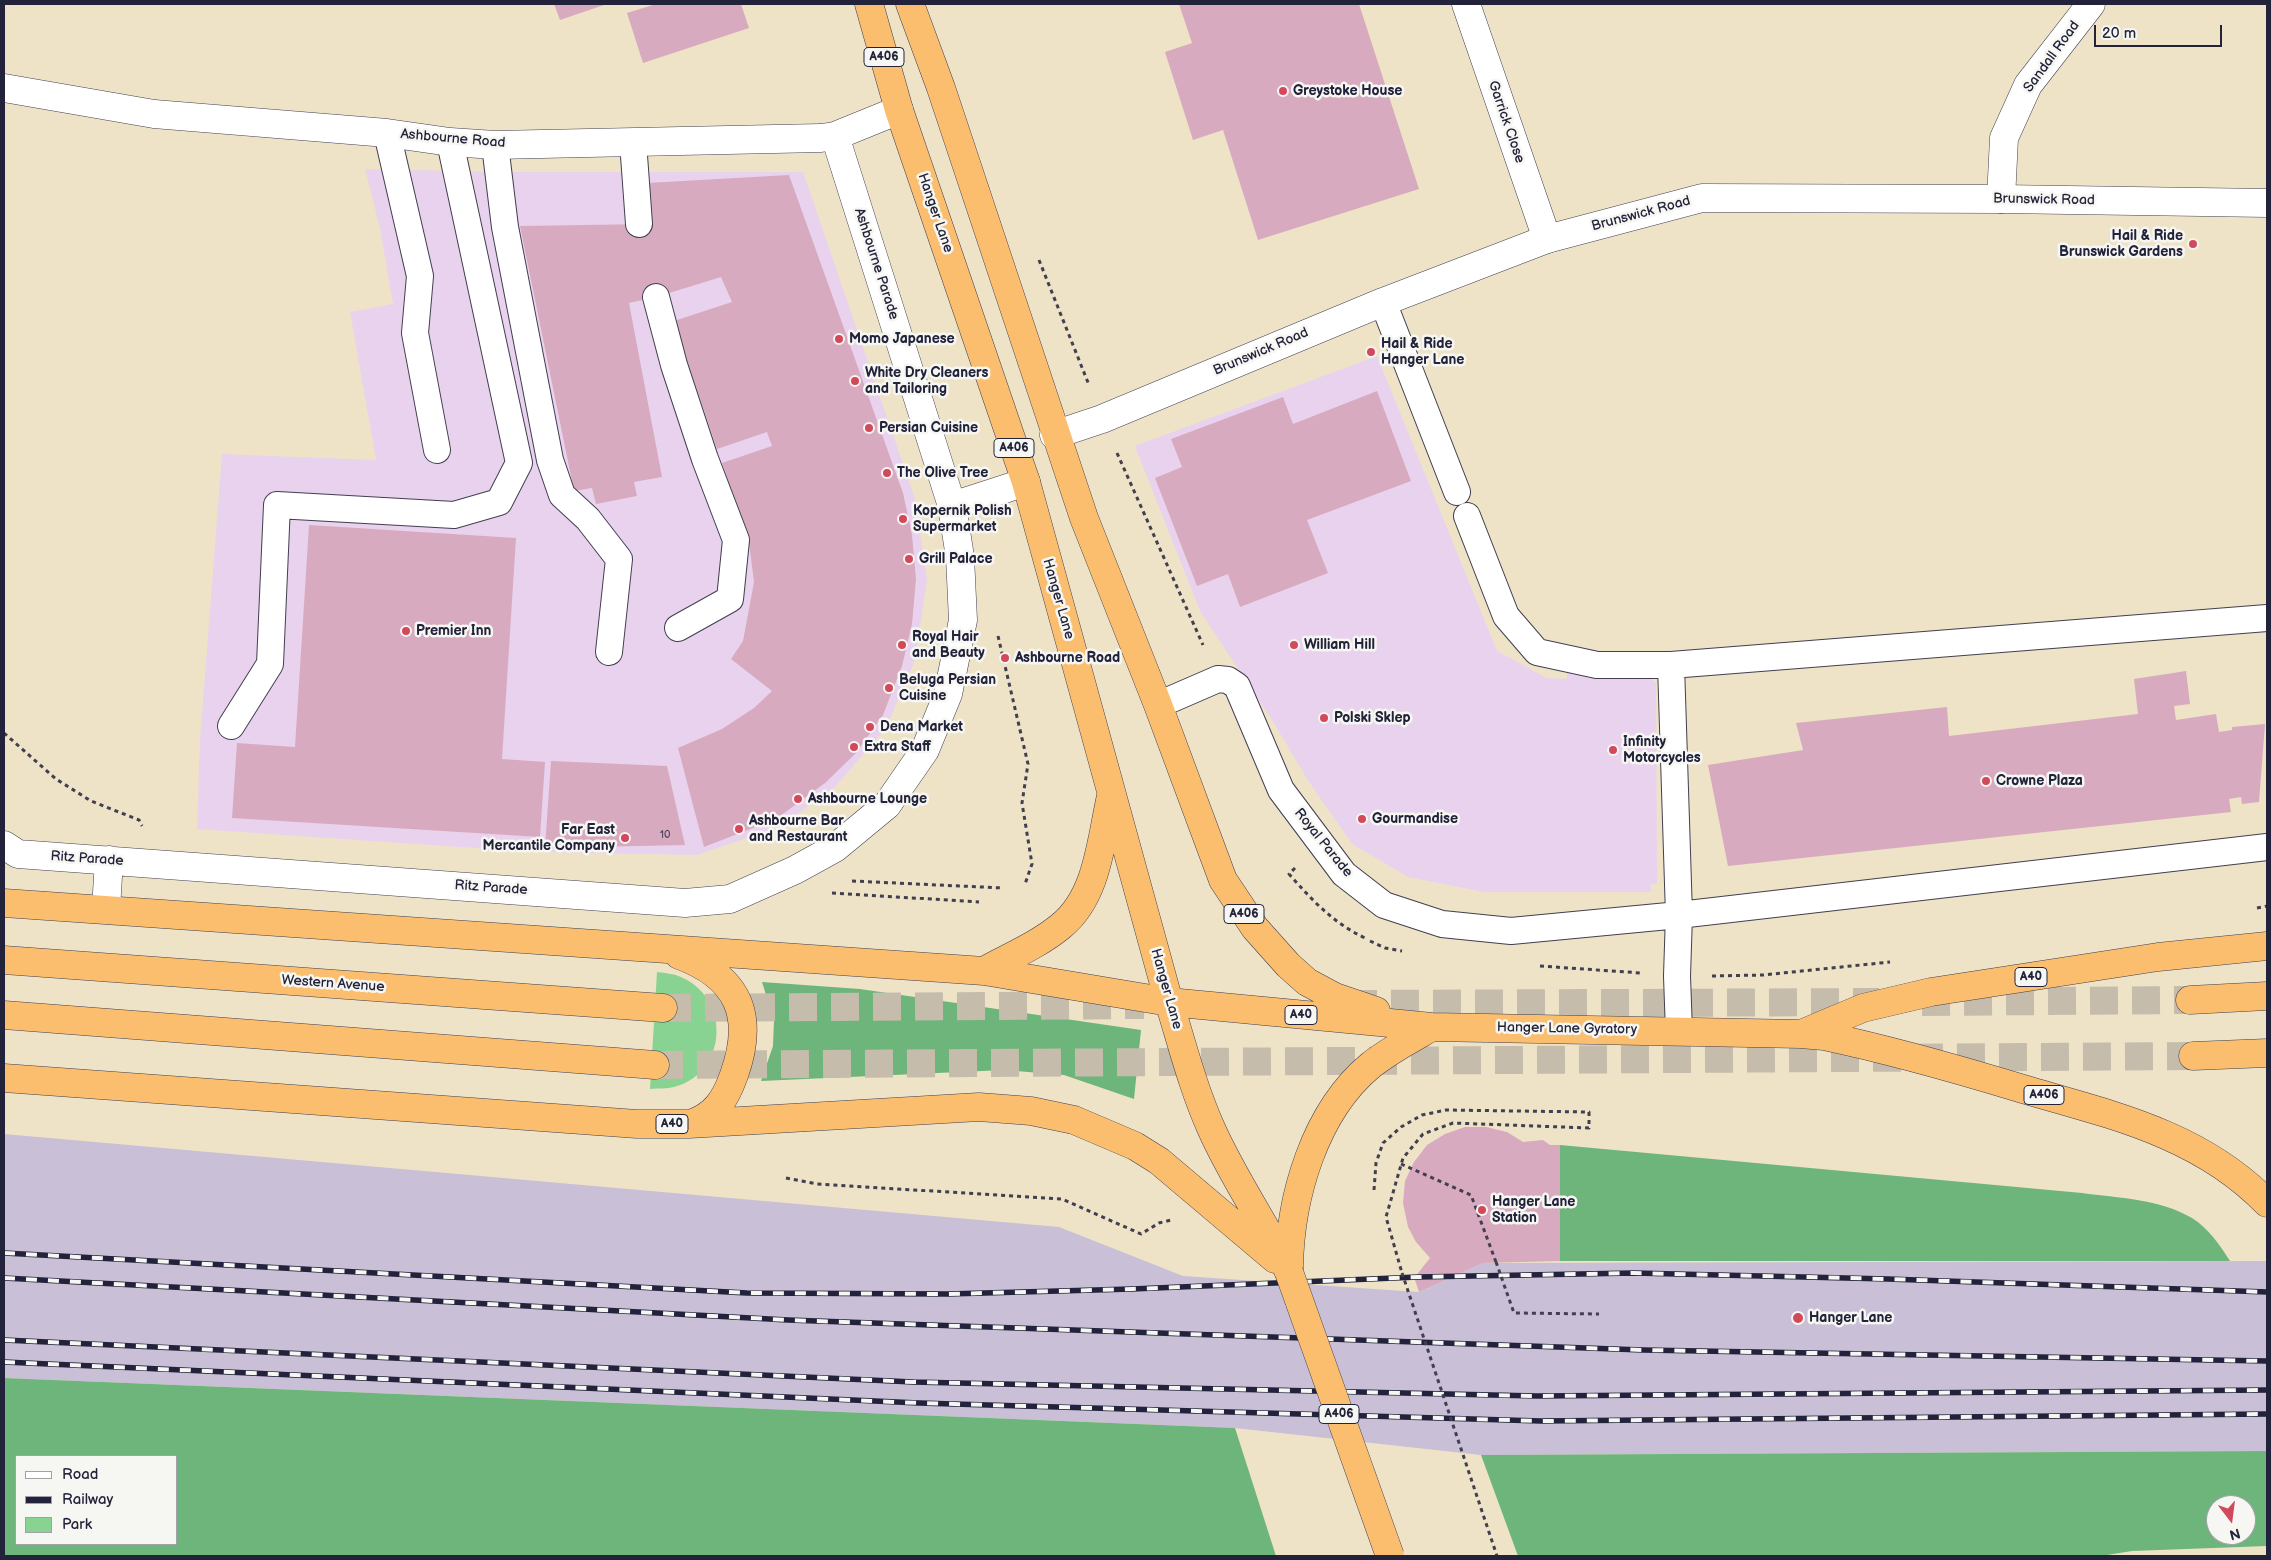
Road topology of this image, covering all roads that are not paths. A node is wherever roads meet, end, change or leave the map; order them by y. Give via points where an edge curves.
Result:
1 (869, 4) edge
2 (910, 4) edge
3 (1466, 4) edge
4 (2091, 4) edge
5 (4, 88) edge
6 (900, 110) junction
7 (387, 133) junction
8 (835, 136) junction
9 (450, 142) junction
10 (633, 142) junction
11 (495, 145) junction
12 (2001, 199) junction
13 (2267, 203) edge
14 (639, 224) dead end
15 (1547, 239) junction
16 (656, 297) dead end
17 (1383, 302) junction
18 (1054, 434) junction
19 (437, 450) dead end
20 (1026, 482) junction
21 (1457, 492) dead end
22 (952, 506) junction
23 (1467, 516) dead end
24 (2267, 618) edge
25 (678, 628) dead end
26 (609, 652) dead end
27 (1671, 665) junction
28 (1158, 705) junction
29 (231, 726) dead end
30 (925, 750) joint
31 (1112, 792) junction
32 (4, 845) edge
33 (2267, 847) edge
34 (109, 860) junction
35 (4, 903) edge
36 (106, 909) junction
37 (1679, 915) junction
38 (2267, 946) edge
39 (663, 950) junction
40 (4, 960) edge
41 (984, 971) junction
42 (2267, 996) edge
43 (2190, 1000) tunnel mouth
44 (1169, 1002) junction
45 (663, 1008) tunnel mouth
46 (4, 1015) edge
47 (1432, 1027) junction
48 (1679, 1032) junction
49 (1801, 1034) junction
50 (2267, 1053) edge
51 (2193, 1056) tunnel mouth
52 (655, 1065) tunnel mouth
53 (4, 1078) edge
54 (689, 1124) junction
55 (2267, 1203) edge
56 (1289, 1272) junction
57 (1390, 1556) edge

1 - 6 highway, Hanger Lane / A406
2 - 18 highway, A406 via 941,88
3 - 15 street, Garrick Close
4 - 12 street, Sandall Road via 2028,85 2004,138
5 - 7 street, Ashbourne Road via 154,114
6 - 8 street, Ashbourne Road
6 - 20 highway, Hanger Lane / A406
7 - 9 street, Ashbourne Road
7 - 19 lane via 420,276 415,334
8 - 10 street, Ashbourne Road
8 - 22 street, Ashbourne Parade
9 - 11 street, Ashbourne Road
9 - 29 lane via 520,463 499,502 454,515 277,505 270,664
10 - 11 street, Ashbourne Road
10 - 14 lane
11 - 26 lane via 505,227 550,460 562,494 588,519 619,558
12 - 13 street, Brunswick Road
12 - 15 street, Brunswick Road via 1702,198
15 - 17 street, Brunswick Road
16 - 25 lane via 674,365 736,540 730,599
17 - 18 street, Brunswick Road via 1102,419
17 - 21 lane
18 - 28 highway, A406
20 - 22 street
20 - 31 highway, Hanger Lane / A406
22 - 30 street, Ashbourne Parade via 960,557 963,620 948,694
23 - 27 lane via 1506,616 1537,652 1597,666
24 - 27 lane
27 - 37 lane
28 - 37 lane, Royal Parade via 1218,679 1228,680 1237,686 1281,790 1344,874 1384,906 1442,924 1512,931
28 - 47 highway, A406 via 1223,880 1242,911 1273,950 1308,982 1334,997
30 - 34 street, Ritz Parade via 887,805 835,848 730,899 685,902
31 - 41 highway, A406 via 1094,872 1077,908 1060,927
31 - 44 highway, Hanger Lane / A406
32 - 34 street, Ritz Parade via 18,854
33 - 37 lane, Royal Parade
34 - 36 street
35 - 36 highway, A40
36 - 39 highway, A40
37 - 48 lane
38 - 49 highway, A40 via 2158,957 1931,992 1863,1008
39 - 41 highway, A40
39 - 54 highway, A40 via 694,961 724,982 741,1012 744,1026 740,1058 719,1106 704,1119
40 - 45 highway, Western Avenue
41 - 44 highway, A40
42 - 43 highway
44 - 47 highway, A40
44 - 56 highway, Hanger Lane / A406 via 1210,1127
46 - 52 highway
47 - 48 highway, Hanger Lane Gyratory / A406
47 - 56 highway, A406 via 1370,1066 1331,1113 1312,1153 1296,1203 1290,1237
48 - 49 highway, Hanger Lane Gyratory / A406
49 - 55 highway, Hanger Lane Gyratory / A406 via 1883,1050 2123,1118 2184,1142 2213,1160
50 - 51 highway
53 - 54 highway, A40 via 613,1122
54 - 56 highway, A40 via 979,1107 1031,1111 1074,1120 1112,1134 1159,1161
56 - 57 highway, A406, bridge

